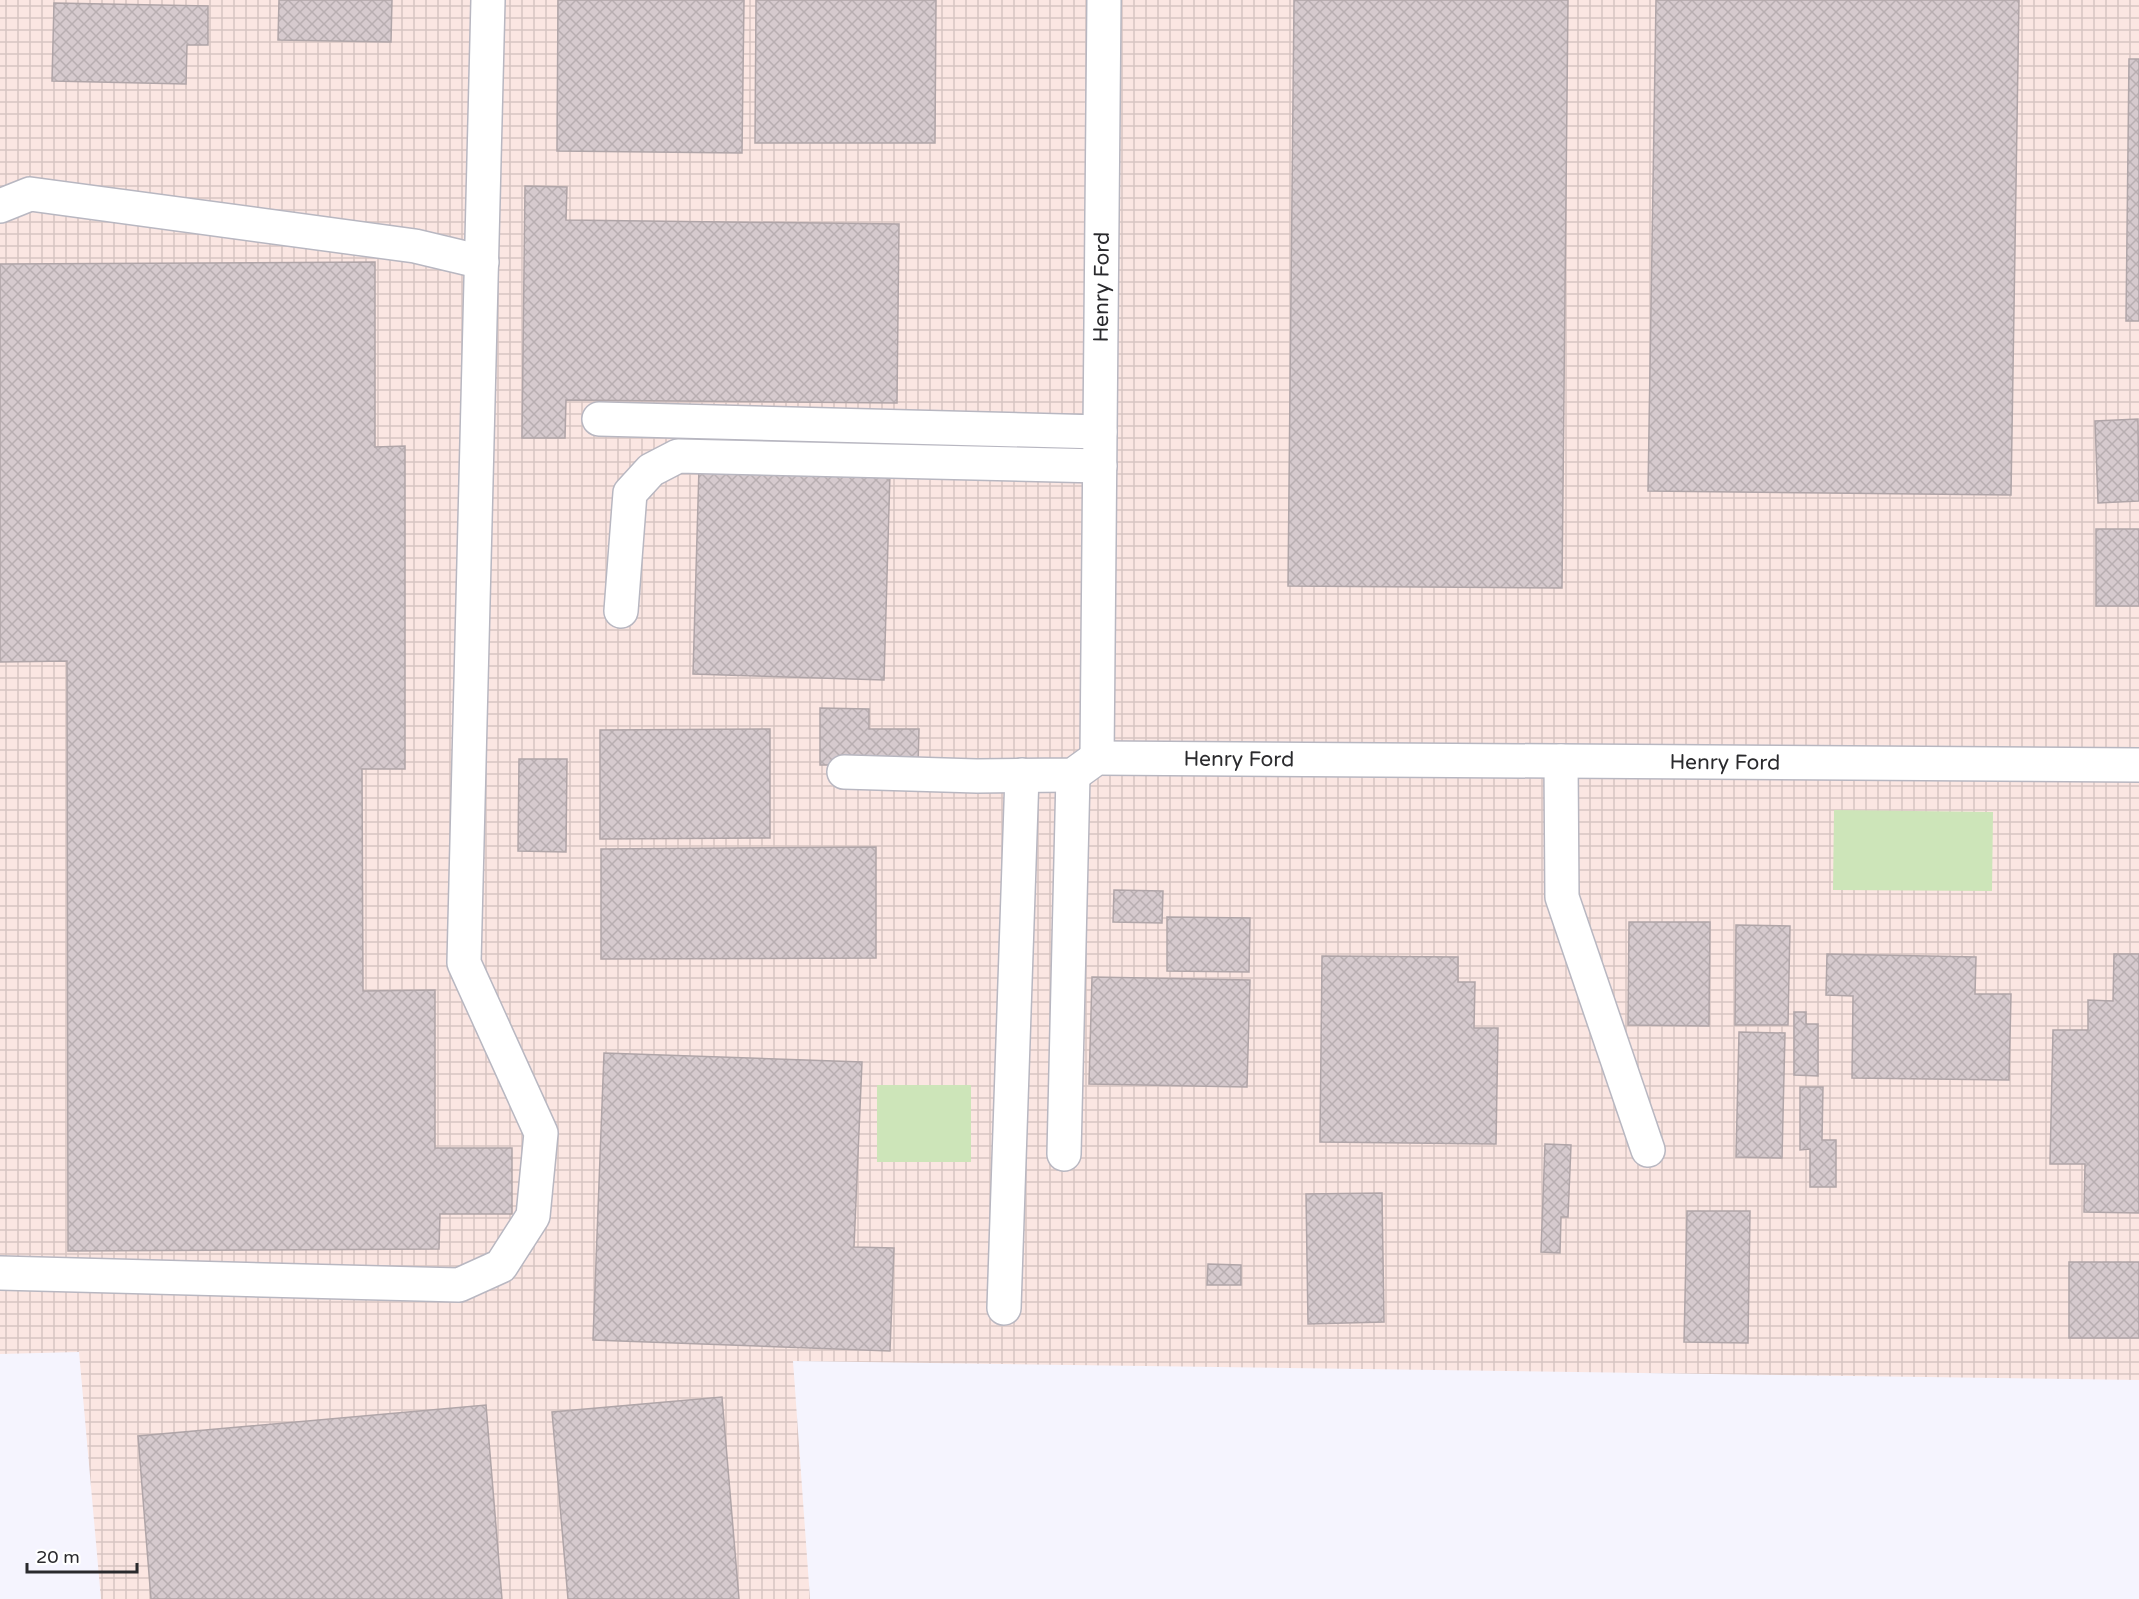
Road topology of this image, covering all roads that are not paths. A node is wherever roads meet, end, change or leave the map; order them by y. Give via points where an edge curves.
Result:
1 (488, 0) edge
2 (1104, 0) edge
3 (0, 206) edge
4 (482, 262) junction
5 (599, 419) dead end
6 (1100, 432) junction
7 (1100, 466) junction
8 (621, 611) dead end
9 (1562, 761) junction
10 (2139, 765) edge
11 (1085, 766) junction
12 (844, 772) dead end
13 (1022, 775) junction
14 (1648, 1150) dead end
15 (1064, 1154) dead end
16 (0, 1273) edge
17 (1004, 1308) dead end

1 - 4 street
2 - 6 street, Henry Ford
3 - 4 street via 30,194 415,246
4 - 16 street via 465,963 541,1133 533,1216 501,1266 459,1285
5 - 6 street
6 - 7 street, Henry Ford
7 - 8 street via 678,456 651,470 630,493
7 - 11 street, Henry Ford
9 - 10 street, Henry Ford
9 - 11 street, Henry Ford
9 - 14 street via 1562,897
11 - 13 street
11 - 15 street
12 - 13 street
13 - 17 street

